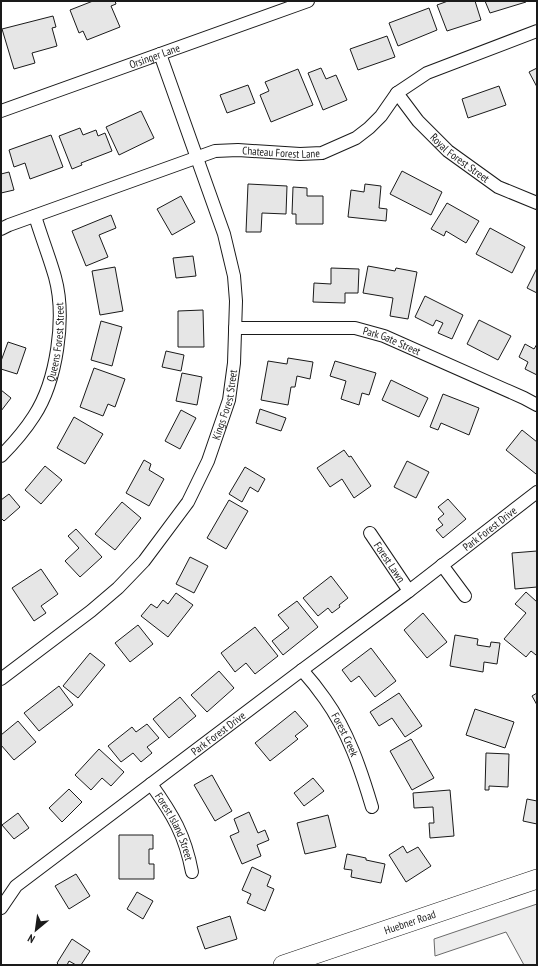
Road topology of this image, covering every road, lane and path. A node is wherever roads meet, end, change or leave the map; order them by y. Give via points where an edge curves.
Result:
1 (308, 1) edge
2 (537, 31) edge
3 (160, 54) junction
4 (397, 93) junction
5 (1, 112) edge
6 (198, 157) junction
7 (537, 203) edge
8 (35, 216) junction
9 (1, 229) edge
10 (235, 328) junction
11 (537, 405) edge
12 (1, 456) edge
13 (537, 492) edge
14 (370, 533) dead end
15 (442, 565) junction
16 (409, 591) junction
17 (465, 596) dead end
18 (302, 670) junction
19 (1, 679) edge
20 (151, 784) junction
21 (372, 807) dead end
22 (192, 872) dead end
23 (537, 879) edge
24 (1, 908) edge
25 (283, 965) edge

1 - 3 street, Orsinger Lane
2 - 4 street, Chateau Forest Lane via 427,72
3 - 5 street, Orsinger Lane
3 - 6 street, Kings Forest Street
4 - 6 street, Chateau Forest Lane via 369,128 356,138 322,153 280,154 238,150 215,151
4 - 7 street, Royal Forest Street via 418,121 448,151 498,187
6 - 8 street, Chateau Forest Lane
6 - 10 street, Kings Forest Street via 224,234 234,276
8 - 9 street, Chateau Forest Lane
8 - 12 street, Queens Forest Street via 59,299 60,319 56,357 45,395 34,416
10 - 11 street, Park Gate Street via 355,328 384,336
10 - 19 street, Kings Forest Street via 229,400 208,461 188,502 144,561 118,588
13 - 15 street, Park Forest Drive
14 - 16 street, Forest Lawn
15 - 16 street, Park Forest Drive
15 - 17 street
16 - 18 street, Park Forest Drive
18 - 20 street, Park Forest Drive
18 - 21 street, Forest Creek via 326,700 345,734 361,770
20 - 22 street, Forest Island Street via 177,823 184,839
20 - 24 street, Park Forest Drive via 16,886
23 - 25 main road, Huebner Road

